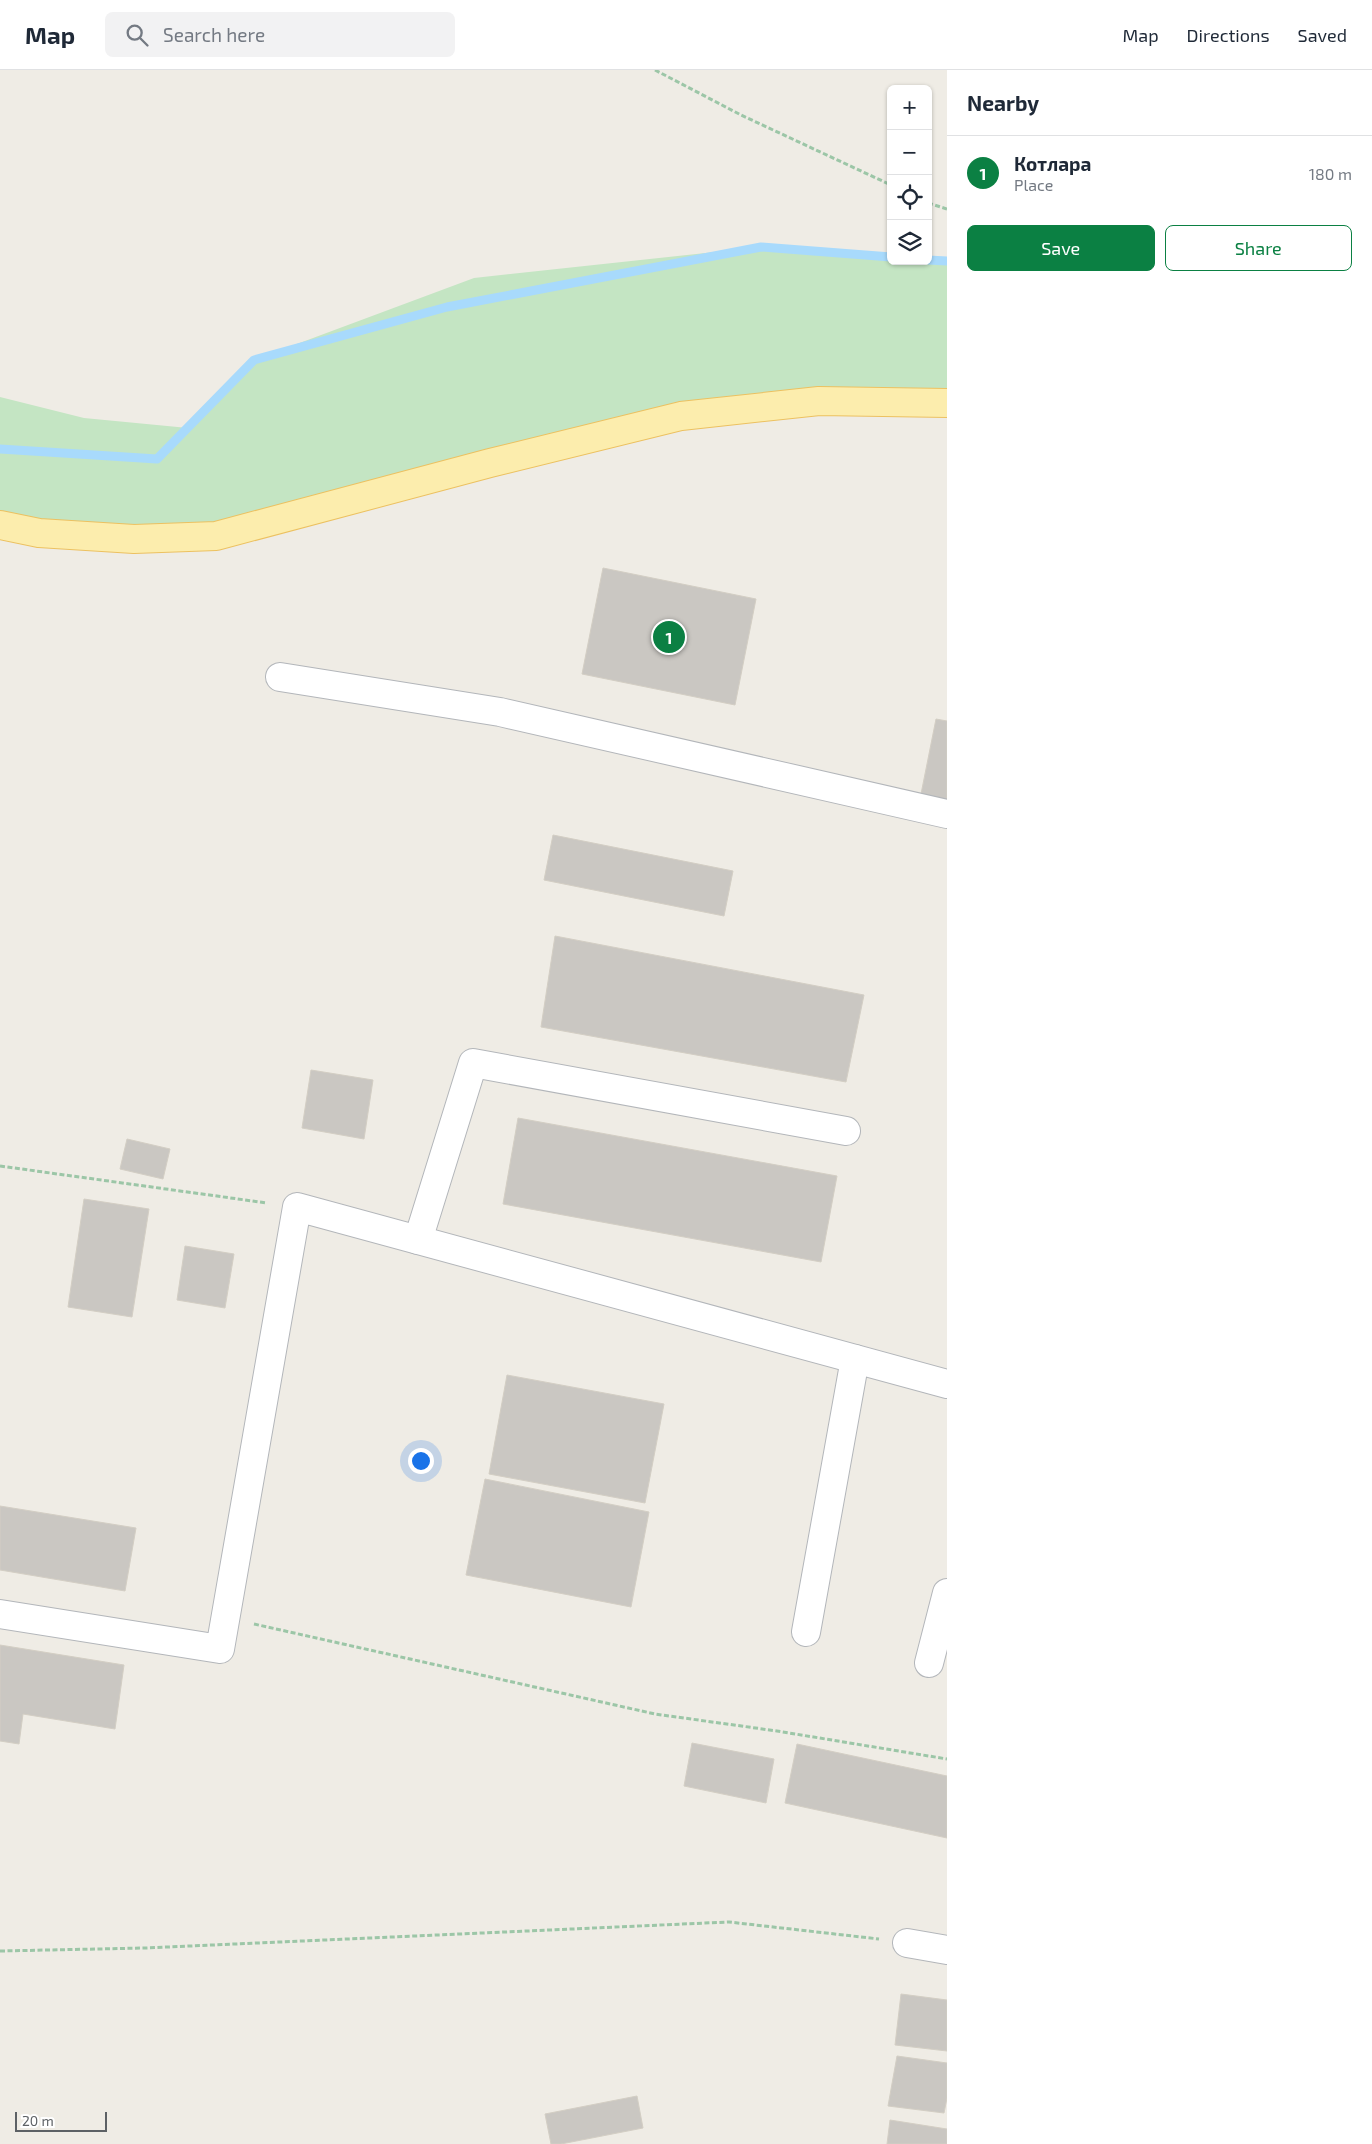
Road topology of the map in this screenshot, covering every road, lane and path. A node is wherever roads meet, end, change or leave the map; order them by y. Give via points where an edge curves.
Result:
1 (654, 70) edge
2 (887, 183) edge
3 (932, 204) edge
4 (947, 209) edge
5 (947, 403) edge
6 (0, 525) edge
7 (280, 677) dead end
8 (947, 814) edge
9 (846, 1131) dead end
10 (0, 1166) edge
11 (297, 1207) junction
12 (418, 1240) junction
13 (855, 1359) junction
14 (947, 1384) edge
15 (947, 1593) edge
16 (0, 1614) edge
17 (226, 1618) junction
18 (806, 1632) dead end
19 (929, 1663) dead end
20 (947, 1759) edge
21 (907, 1942) joint
22 (947, 1950) edge
23 (0, 1951) edge

1 - 2 path via 740,115
3 - 4 path
5 - 6 main road via 818,401 681,416 216,536 134,539 39,533
7 - 8 street via 500,712
9 - 12 street via 473,1063
10 - 11 path
11 - 12 street
11 - 17 street
12 - 13 street
13 - 14 street
13 - 18 street
15 - 19 street
16 - 17 street via 220,1649
17 - 20 path via 655,1714
21 - 22 street
21 - 23 path via 729,1922 145,1948

